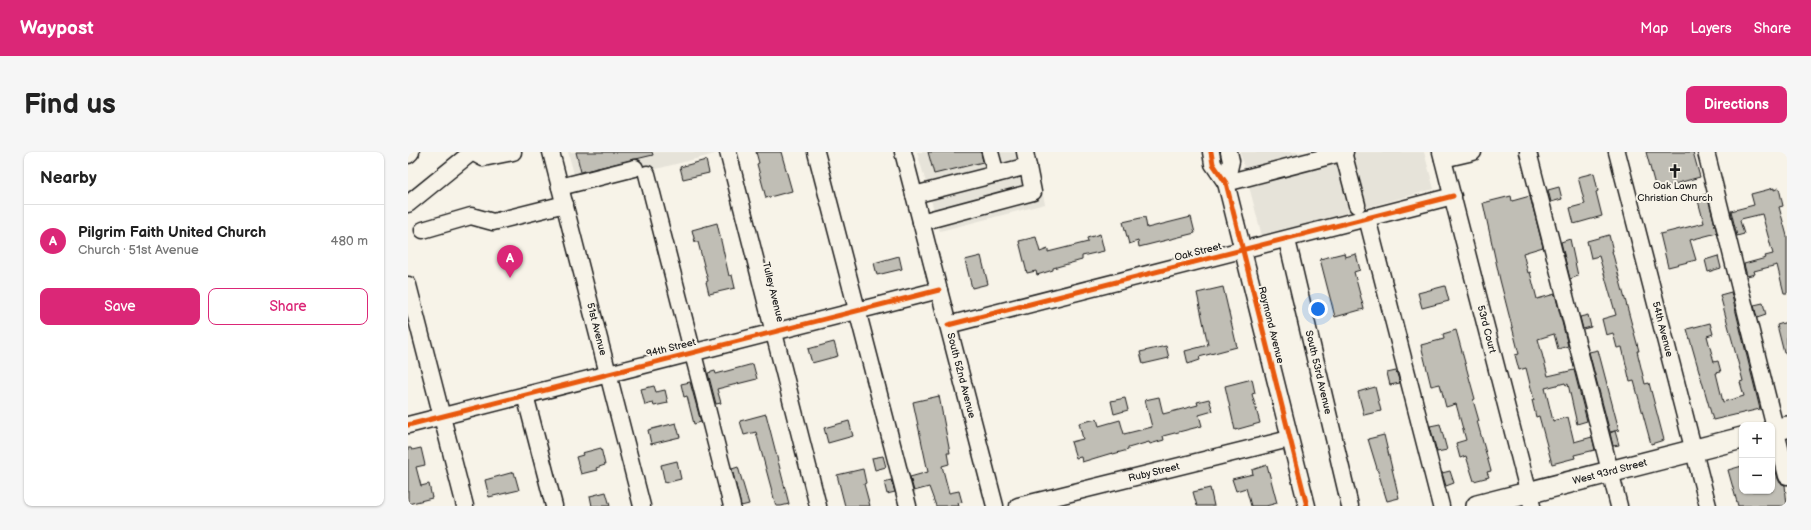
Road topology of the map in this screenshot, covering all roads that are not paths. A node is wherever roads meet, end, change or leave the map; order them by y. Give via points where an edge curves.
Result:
1 (412, 152) edge
2 (513, 152) edge
3 (551, 152) edge
4 (728, 152) edge
5 (816, 152) edge
6 (903, 152) edge
7 (990, 152) edge
8 (1211, 152) edge
9 (1229, 152) edge
10 (1344, 152) edge
11 (1473, 152) edge
12 (1528, 152) edge
13 (1617, 152) edge
14 (1706, 152) edge
15 (408, 155) edge
16 (1442, 156) edge
17 (1026, 159) edge
18 (996, 174) junction
19 (1226, 182) junction
20 (560, 187) junction
21 (914, 195) junction
22 (1452, 196) junction
23 (408, 204) edge
24 (564, 204) junction
25 (1357, 205) dead end
26 (1367, 218) junction
27 (921, 222) junction
28 (423, 230) dead end
29 (1287, 240) junction
30 (1243, 250) junction
31 (408, 285) edge
32 (939, 290) junction
33 (857, 310) junction
34 (948, 325) junction
35 (774, 332) junction
36 (693, 352) junction
37 (608, 374) junction
38 (525, 395) junction
39 (442, 416) junction
40 (408, 425) edge
41 (1778, 429) edge
42 (1289, 439) junction
43 (1739, 439) edge
44 (1693, 451) junction
45 (1610, 472) junction
46 (1787, 476) edge
47 (1530, 499) edge
48 (465, 506) edge
49 (554, 506) edge
50 (642, 506) edge
51 (732, 506) edge
52 (818, 506) edge
53 (908, 506) edge
54 (995, 506) edge
55 (1018, 506) edge
56 (1307, 506) edge
57 (1350, 506) edge
58 (1441, 506) edge
59 (1477, 506) edge
60 (1619, 506) edge
61 (1708, 506) edge

1 - 15 street
2 - 23 street via 483,158 472,152
3 - 20 street, 51st Avenue
4 - 35 street, Tulley Avenue
5 - 33 street
6 - 21 street, South 52nd Avenue
7 - 18 street
8 - 19 street, Raymond Avenue via 1213,164
9 - 19 street, Raymond Avenue via 1231,161
10 - 19 street
10 - 25 street
11 - 16 street
12 - 45 street
13 - 44 street, 54th Avenue
14 - 41 street
16 - 22 street, 53rd Court
17 - 18 street
17 - 27 street via 1034,192
18 - 21 street
19 - 30 street, Raymond Avenue
20 - 24 street, 51st Avenue
20 - 36 street via 641,171
21 - 27 street, South 52nd Avenue
22 - 26 street, Oak Street
22 - 47 street, 53rd Court
24 - 28 street via 493,222 471,216
24 - 37 street, 51st Avenue
26 - 29 street, Oak Street
26 - 58 street
27 - 32 street, South 52nd Avenue
29 - 30 street, Oak Street
29 - 57 street, South 53rd Avenue
30 - 34 street, Oak Street
30 - 42 street, Raymond Avenue
31 - 39 street
32 - 33 street, 94th Street
32 - 34 street, South 52nd Avenue
33 - 35 street, 94th Street
33 - 53 street
34 - 54 street, South 52nd Avenue
35 - 36 street, 94th Street
35 - 52 street, Tulley Avenue
36 - 37 street, 94th Street
36 - 51 street
37 - 38 street, 94th Street
37 - 50 street, 51st Avenue
38 - 39 street, 94th Street
38 - 49 street
39 - 40 street, 94th Street
39 - 48 street
41 - 46 street
42 - 55 street, Ruby Street
42 - 56 street, Raymond Avenue
43 - 44 main road, West 93rd Street
44 - 45 main road, West 93rd Street
44 - 61 street, 54th Avenue
45 - 47 main road, West 93rd Street
45 - 60 street
47 - 59 main road, West 93rd Street

